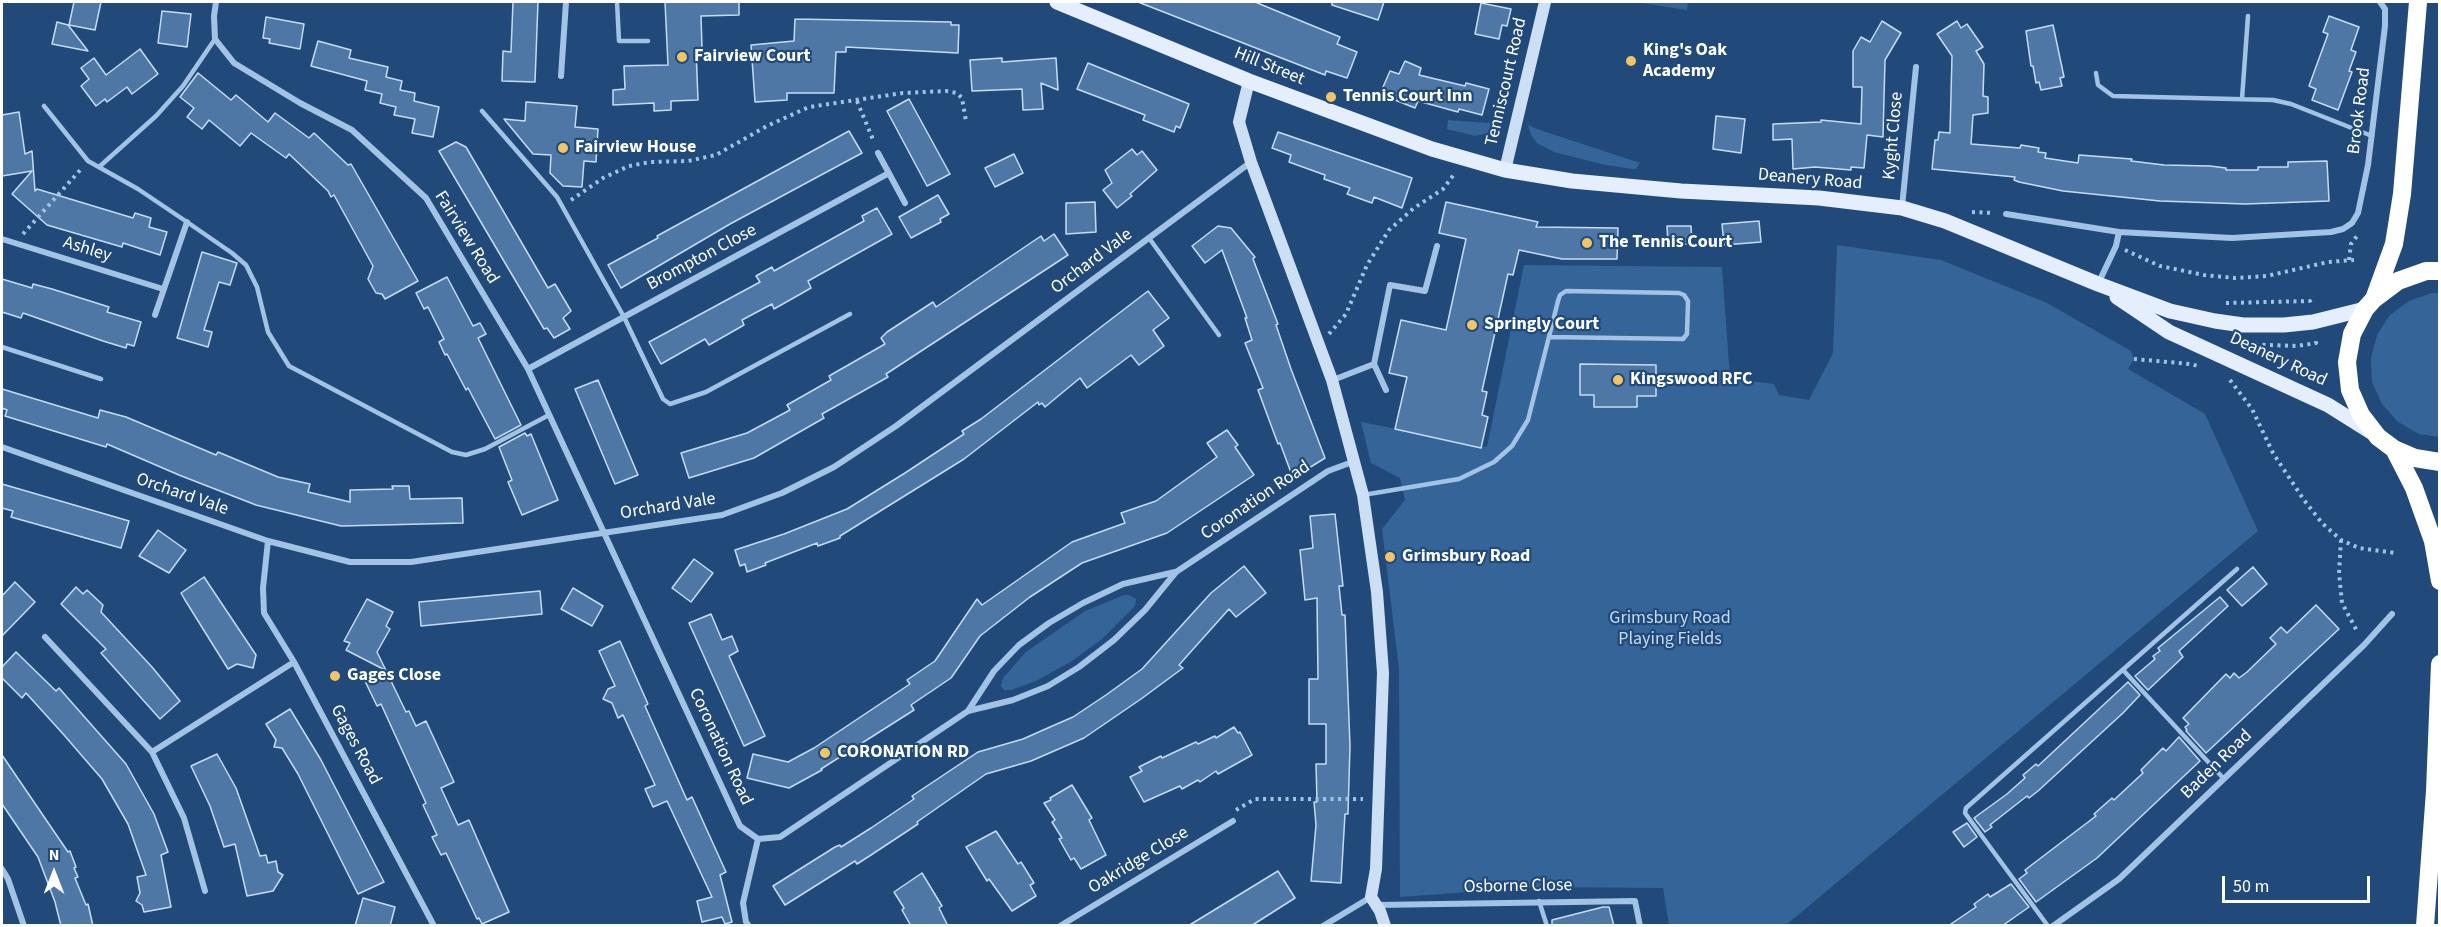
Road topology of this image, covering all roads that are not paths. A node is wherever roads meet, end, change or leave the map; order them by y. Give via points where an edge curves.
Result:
1 (216, 2) edge
2 (566, 2) edge
3 (617, 2) edge
4 (1057, 2) edge
5 (1545, 2) edge
6 (2380, 2) edge
7 (2418, 2) edge
8 (2248, 16) dead end
9 (215, 39) junction
10 (648, 41) dead end
11 (1916, 68) dead end
12 (2096, 73) dead end
13 (561, 76) dead end
14 (1249, 81) junction
15 (2242, 99) junction
16 (44, 106) dead end
17 (482, 111) dead end
18 (2372, 136) junction
19 (878, 153) road end
20 (1251, 162) junction
21 (99, 167) junction
22 (1505, 170) junction
23 (889, 173) junction
24 (905, 203) dead end
25 (1902, 208) junction
26 (2006, 214) dead end
27 (187, 222) junction
28 (2119, 232) junction
29 (1149, 238) junction
30 (2, 239) edge
31 (1437, 246) dead end
32 (2439, 271) edge
33 (2098, 284) junction
34 (163, 288) junction
35 (2370, 304) junction
36 (850, 314) dead end
37 (155, 315) dead end
38 (624, 317) junction
39 (1219, 335) dead end
40 (1550, 337) junction
41 (2, 346) edge
42 (1374, 364) junction
43 (528, 369) junction
44 (101, 379) dead end
45 (1332, 380) junction
46 (1386, 390) dead end
47 (549, 414) junction
48 (2378, 437) junction
49 (2, 447) edge
50 (2394, 449) junction
51 (1356, 461) junction
52 (2439, 462) edge
53 (1363, 495) junction
54 (604, 532) junction
55 (268, 541) junction
56 (2237, 568) dead end
57 (1176, 572) junction
58 (2439, 581) edge
59 (2392, 614) dead end
60 (45, 638) dead end
61 (294, 662) junction
62 (2439, 664) edge
63 (2122, 670) junction
64 (968, 711) junction
65 (152, 752) junction
66 (2224, 779) junction
67 (1233, 821) road end
68 (758, 839) junction
69 (2, 869) edge
70 (5, 880) edge
71 (205, 891) dead end
72 (1373, 901) junction
73 (1539, 901) junction
74 (24, 926) edge
75 (434, 926) edge
76 (749, 926) edge
77 (1060, 926) edge
78 (1323, 926) edge
79 (1385, 926) edge
80 (1547, 926) edge
81 (1640, 926) edge
82 (2048, 926) edge
83 (2053, 926) edge
84 (2425, 926) edge

1 - 9 street
2 - 13 street
3 - 10 lane via 619,41
4 - 14 main road, Hill Street
5 - 22 street, Tenniscourt Road
6 - 18 street, Brook Road via 2385,9 2385,26
7 - 35 highway via 2402,194 2394,244
8 - 15 lane
9 - 21 lane via 177,93
9 - 43 street, Fairview Road via 234,63 300,104 352,130 426,198
11 - 25 street, Kyght Close
12 - 15 lane via 2098,85 2113,96
14 - 20 street via 1239,122
14 - 22 main road, Hill Street via 1432,149
15 - 18 lane via 2291,104
16 - 21 lane via 88,161
17 - 38 lane via 562,206
18 - 28 street, Brook Road via 2358,213 2343,229 2232,238
19 - 23 street
20 - 29 street, Orchard Vale
20 - 45 street
21 - 27 lane
22 - 25 main road, Deanery Road via 1572,181 1819,198
23 - 24 street
23 - 38 street, Brompton Close
25 - 33 main road, Deanery Road via 1945,220
26 - 28 street
27 - 34 street
27 - 47 lane via 246,265 257,287 268,332 289,366 452,452 466,455 485,449
28 - 33 street
29 - 39 lane
29 - 54 street, Orchard Vale via 896,426 834,467 782,493 722,515
30 - 34 street, Ashley
31 - 42 street via 1425,291 1390,285
32 - 35 highway via 2426,271 2398,281
33 - 35 main road, Deanery Road via 2170,311 2243,326 2298,324
33 - 48 main road, Deanery Road via 2169,332 2328,405
34 - 37 street
35 - 48 highway via 2352,334 2347,362 2350,390 2361,416
36 - 38 lane via 706,392 670,404 663,399
38 - 43 street, Brompton Close
40 - 40 lane via 1560,295 1566,291 1679,293 1688,301 1687,334 1683,339
40 - 53 lane via 1528,420 1512,446 1494,462 1459,479
41 - 44 lane
42 - 45 street
42 - 46 street
43 - 47 street, Fairview Road
45 - 51 street
47 - 54 street, Fairview Road
48 - 50 highway
49 - 55 street, Orchard Vale
50 - 52 highway
50 - 58 highway via 2414,488 2433,541
51 - 53 street
51 - 57 street, Coronation Road via 1328,471
53 - 72 street via 1377,592 1383,674
54 - 55 street, Orchard Vale via 411,562 350,562
54 - 68 street, Coronation Road via 740,826
55 - 61 street, Gages Road via 264,613
56 - 63 lane
57 - 64 street, Coronation Road via 1122,632 1079,666 1048,686
57 - 64 street, Coronation Road via 1123,584 1048,623 994,671
59 - 66 street, Baden Road
60 - 65 street
61 - 65 street
61 - 75 street, Gages Road
62 - 84 highway
63 - 66 lane
63 - 82 lane via 1966,808 1965,813
64 - 68 street, Coronation Road via 780,837
65 - 71 street via 184,818
66 - 83 street, Baden Road via 2119,879
67 - 77 street, Oakridge Close
68 - 76 street via 743,903
69 - 70 street
70 - 74 street
72 - 73 street, Osborne Close
72 - 78 street
72 - 79 street
73 - 80 lane
73 - 81 street, Osborne Close via 1635,901

